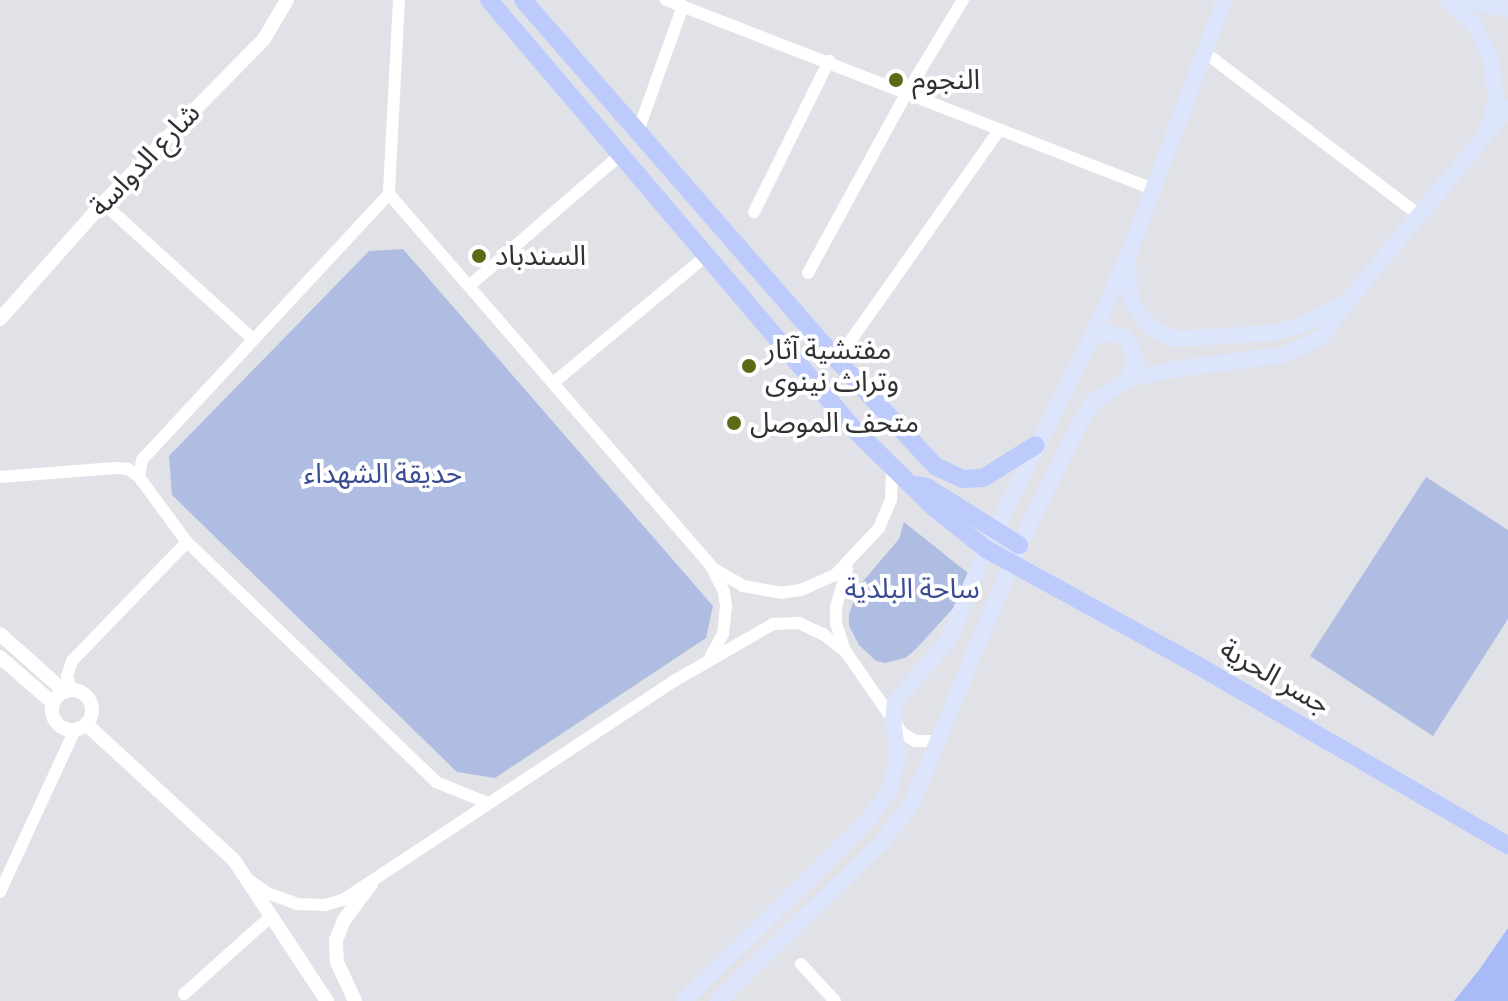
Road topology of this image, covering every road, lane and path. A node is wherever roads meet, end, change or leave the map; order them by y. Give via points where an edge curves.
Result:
1 (287, 0) edge
2 (399, 0) edge
3 (489, 0) edge
4 (523, 0) edge
5 (666, 0) edge
6 (963, 0) edge
7 (1224, 0) edge
8 (1448, 0) edge
9 (1457, 0) edge
10 (683, 6) junction
11 (1508, 9) edge
12 (1203, 51) junction
13 (829, 61) junction
14 (906, 94) junction
15 (1508, 108) edge
16 (638, 131) junction
17 (998, 132) junction
18 (1486, 136) junction
19 (620, 155) junction
20 (1153, 189) junction
21 (389, 194) junction
22 (103, 203) junction
23 (754, 212) dead end
24 (1419, 215) junction
25 (706, 256) junction
26 (1128, 256) junction
27 (808, 273) dead end
28 (469, 286) junction
29 (1346, 303) junction
30 (0, 319) edge
31 (253, 339) junction
32 (1091, 339) junction
33 (837, 360) junction
34 (1128, 379) junction
35 (553, 383) junction
36 (1036, 445) junction
37 (892, 469) junction
38 (0, 477) edge
39 (139, 477) junction
40 (907, 484) junction
41 (995, 530) junction
42 (187, 542) junction
43 (1019, 545) junction
44 (986, 549) junction
45 (850, 562) junction
46 (1011, 563) junction
47 (711, 566) junction
48 (0, 634) edge
49 (846, 652) junction
50 (0, 657) edge
51 (709, 659) junction
52 (68, 691) junction
53 (53, 703) junction
54 (893, 720) junction
55 (81, 727) junction
56 (938, 741) junction
57 (488, 803) junction
58 (1508, 845) edge
59 (243, 872) junction
60 (371, 884) junction
61 (0, 892) edge
62 (270, 917) junction
63 (801, 964) dead end
64 (184, 994) dead end
65 (327, 1001) edge
66 (355, 1001) edge
67 (684, 1001) edge
68 (718, 1001) edge
69 (835, 1001) edge

1 - 22 street, شارع الدواسة via 264,39
2 - 21 street
3 - 19 main road, جسر الحرية
4 - 16 main road
5 - 10 street
6 - 14 street
7 - 12 main road
8 - 18 main road via 1474,24 1491,59 1496,98
9 - 11 main road
10 - 13 street
10 - 16 street
12 - 20 main road
12 - 24 street
13 - 14 street
13 - 23 street
14 - 17 street
14 - 27 street
15 - 18 main road
16 - 33 main road
17 - 20 street
17 - 33 street
18 - 24 main road
19 - 25 main road, جسر الحرية
19 - 28 street
20 - 26 main road
21 - 28 street
21 - 31 street
22 - 30 street, شارع الدواسة
22 - 31 street
24 - 29 main road
25 - 35 street
25 - 37 main road, جسر الحرية
26 - 29 main road via 1135,308 1151,328 1175,339 1287,330
26 - 32 main road
28 - 35 street
29 - 34 main road via 1332,328 1297,352
31 - 39 street via 142,460
32 - 34 main road via 1108,332 1125,338 1136,363
32 - 36 main road
33 - 36 main road via 935,466 953,476 992,475
34 - 43 main road via 1086,412
35 - 47 street
36 - 41 main road
37 - 40 main road, جسر الحرية
37 - 45 street via 886,515
38 - 39 street via 115,468
39 - 42 street
40 - 41 main road via 927,487
40 - 44 main road, جسر الحرية
41 - 43 main road
41 - 44 main road
42 - 52 street via 72,661
42 - 57 street via 436,782
43 - 46 main road
44 - 46 main road, جسر الحرية
44 - 54 main road via 949,639 899,693
45 - 47 street via 819,584 781,593 743,586
45 - 49 street via 836,607
46 - 56 main road
46 - 58 main road, جسر الحرية
47 - 51 street via 726,606 723,634
48 - 52 street
49 - 51 street via 807,626 781,622
49 - 54 street
50 - 53 street
51 - 57 street
52 - 53 street
52 - 55 street via 90,702 91,714
53 - 55 street via 57,723
54 - 56 street via 915,741
54 - 67 main road via 897,768 877,811
55 - 59 street via 224,849
55 - 61 street
56 - 68 main road via 917,794 889,835
57 - 60 street
59 - 60 street via 267,893 307,905 335,903
59 - 62 street
60 - 66 street via 336,940 337,962
62 - 64 street
62 - 65 street
63 - 69 street

